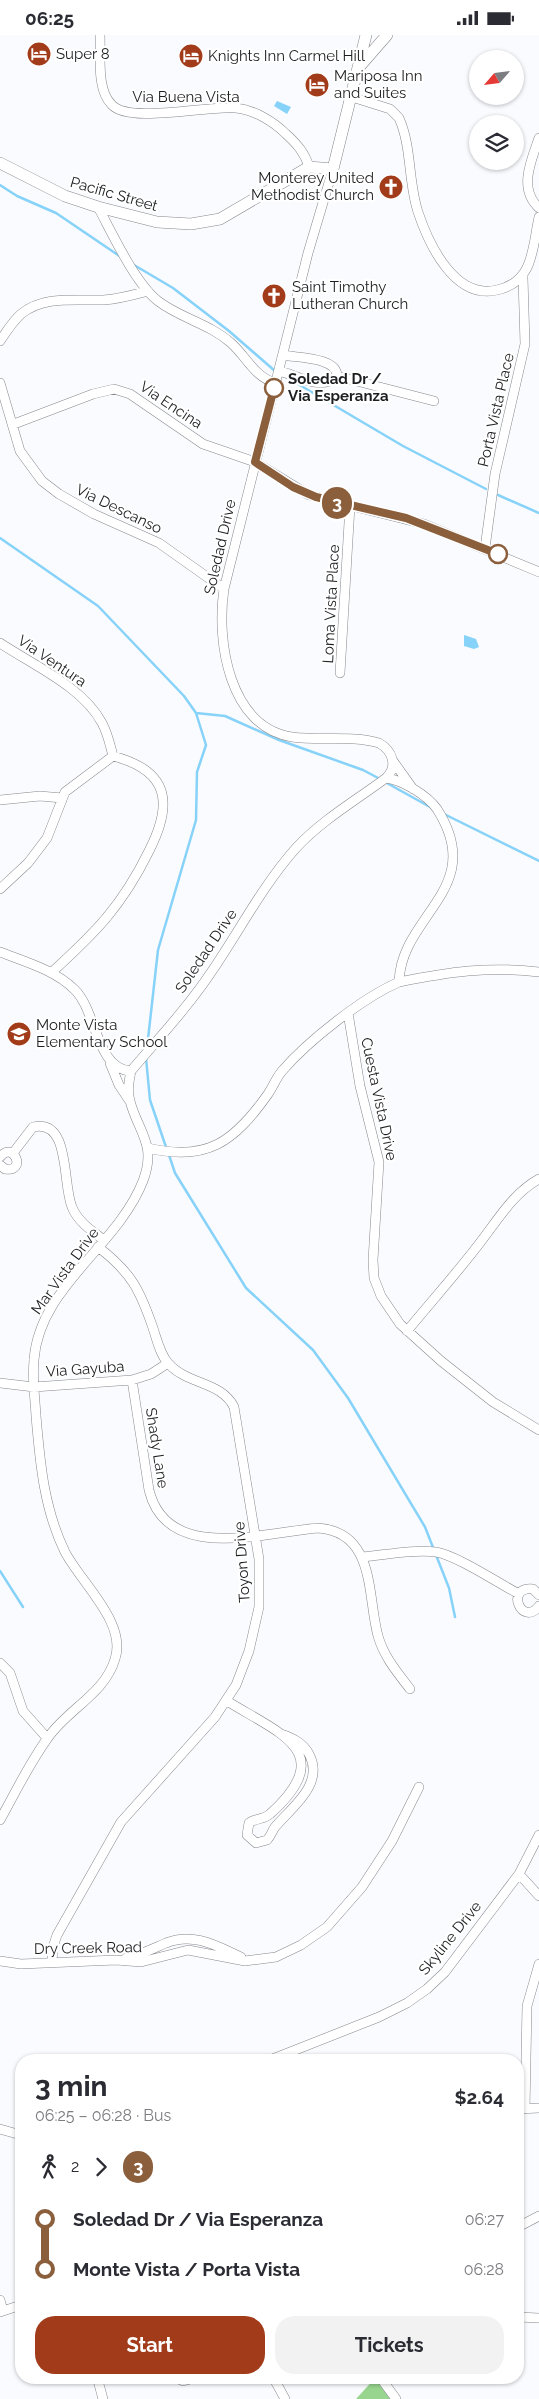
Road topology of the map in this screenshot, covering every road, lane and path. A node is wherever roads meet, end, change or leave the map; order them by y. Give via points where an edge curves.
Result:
1 (100, 35) edge
2 (366, 35) edge
3 (387, 35) edge
4 (359, 67) junction
5 (352, 97) junction
6 (539, 139) edge
7 (0, 163) edge
8 (310, 167) junction
9 (333, 169) junction
10 (98, 207) junction
11 (539, 208) edge
12 (539, 217) edge
13 (522, 277) junction
14 (148, 291) junction
15 (0, 341) edge
16 (283, 355) junction
17 (308, 359) junction
18 (279, 371) junction
19 (337, 377) junction
20 (304, 379) junction
21 (0, 383) edge
22 (276, 383) junction
23 (434, 401) dead end
24 (14, 424) junction
25 (255, 462) junction
26 (350, 505) junction
27 (485, 548) junction
28 (539, 572) edge
29 (224, 589) junction
30 (0, 643) edge
31 (340, 673) dead end
32 (113, 757) junction
33 (392, 760) junction
34 (386, 779) junction
35 (415, 791) junction
36 (62, 798) junction
37 (0, 800) edge
38 (0, 889) edge
39 (0, 952) edge
40 (539, 972) edge
41 (51, 973) junction
42 (399, 982) junction
43 (348, 1013) junction
44 (108, 1060) junction
45 (131, 1071) junction
46 (130, 1101) junction
47 (148, 1148) junction
48 (13, 1153) junction
49 (0, 1157) edge
50 (0, 1165) edge
51 (539, 1179) edge
52 (104, 1239) junction
53 (98, 1247) junction
54 (407, 1331) junction
55 (168, 1363) junction
56 (132, 1380) junction
57 (0, 1383) edge
58 (34, 1387) junction
59 (539, 1430) edge
60 (255, 1536) junction
61 (363, 1557) junction
62 (519, 1594) junction
63 (539, 1595) edge
64 (539, 1606) edge
65 (0, 1663) edge
66 (410, 1689) dead end
67 (227, 1701) junction
68 (281, 1734) junction
69 (47, 1739) junction
70 (419, 1787) dead end
71 (0, 1820) edge
72 (539, 1835) edge
73 (519, 1874) junction
74 (539, 1895) edge
75 (0, 1961) edge
76 (52, 1963) junction
77 (539, 1964) edge
78 (285, 2054) edge
79 (524, 2058) edge
80 (539, 2108) edge
81 (524, 2109) edge
82 (0, 2129) edge
83 (15, 2133) edge
84 (539, 2215) edge
85 (524, 2224) edge
86 (0, 2300) edge
87 (15, 2307) edge
88 (1, 2312) edge
89 (524, 2317) edge
90 (539, 2318) edge
91 (99, 2384) edge
92 (277, 2384) edge
93 (385, 2384) edge
94 (103, 2399) edge
95 (285, 2399) edge
96 (396, 2399) edge

1 - 8 street, Via Buena Vista via 102,83 108,100 115,108 141,113 220,108 244,110 282,130 306,156
2 - 4 main road, Soledad Drive
3 - 4 main road
4 - 5 main road, Soledad Drive
5 - 9 main road, Soledad Drive
5 - 13 street via 390,109 399,118 417,210 429,239 458,280 470,289 487,292 506,288
6 - 11 street via 527,187 532,201
7 - 10 main road, Pacific Street via 53,191
8 - 9 main road
8 - 10 main road, Pacific Street via 212,222 157,222
9 - 16 street, Soledad Drive
10 - 14 street
12 - 13 street via 529,264
13 - 27 street, Porta Vista Place via 525,344 494,481
14 - 15 street via 103,300 67,299 46,303 19,315
14 - 22 street via 158,301 225,338 260,377
16 - 17 street
16 - 18 street, Soledad Drive
17 - 19 street via 328,364 336,371
17 - 20 street via 300,368
18 - 20 street
18 - 22 street, Soledad Drive
19 - 20 street via 325,383
19 - 23 street
21 - 24 street, Via Descanso
22 - 25 street, Soledad Drive
24 - 25 street, Via Encina via 93,394 119,390 130,393 203,444
24 - 29 street, Via Descanso via 20,451 50,488 101,518 159,543
25 - 26 street, Via Encina via 304,493
25 - 29 street, Soledad Drive
26 - 27 street, Via Encina via 406,518
26 - 31 street, Loma Vista Place
27 - 28 street, Via Encina
29 - 33 street, Soledad Drive via 222,634 227,660 236,688 254,718 280,734 380,743 390,752
30 - 32 street, Via Ventura via 70,687 91,706 103,725
32 - 36 street via 78,781
32 - 41 street via 138,765 156,780 164,795 162,822 123,899 92,935
33 - 34 street via 392,771
33 - 35 street, Soledad Drive
34 - 35 street
34 - 45 street, Soledad Drive via 332,816 297,847 270,882 206,980
35 - 42 street via 432,803 446,825 452,837 452,864 442,895 399,965
36 - 37 street via 40,796
36 - 38 street via 47,838 28,863
39 - 41 street
40 - 42 street via 465,970
41 - 44 street via 71,987 84,1003
42 - 43 street via 379,991
43 - 47 street via 291,1061 248,1121 224,1143 209,1150 187,1153
43 - 54 street, Cuesta Vista Drive via 360,1086 380,1162 373,1248 374,1277 386,1305
44 - 45 street via 118,1069
44 - 46 street
45 - 46 street
46 - 47 street
47 - 52 street, Mar Vista Drive via 146,1169 138,1192
48 - 49 street via 4,1152
48 - 50 street via 18,1160 14,1169 4,1169
48 - 52 street via 32,1127 44,1126 54,1131 60,1142 72,1207 81,1221
51 - 54 street via 508,1206
52 - 53 street, Mar Vista Drive
53 - 55 street via 120,1265 136,1285
53 - 58 street, Mar Vista Drive via 43,1322 34,1357
54 - 59 street, Cuesta Vista Drive via 493,1402
55 - 56 street, Via Gayuba via 151,1375
55 - 60 street, Toyon Drive via 190,1378 222,1392 234,1407
56 - 58 street, Via Gayuba
56 - 60 street, Shady Lane via 151,1499 161,1515 173,1526 205,1537 224,1540
57 - 58 street, Via Gayuba
58 - 69 street, Mar Vista Drive via 43,1486 52,1520 74,1569 114,1626 118,1647 105,1681
60 - 61 street, Shady Lane via 328,1529 344,1537
60 - 67 street, Toyon Drive via 259,1559 259,1607 249,1651
61 - 62 street via 436,1553
61 - 66 street, Shady Lane via 382,1646 393,1668
62 - 63 street via 529,1589
62 - 64 street via 517,1602 523,1611 534,1611
65 - 69 street via 10,1673 23,1711
67 - 68 street
67 - 76 street, Toyon Drive via 121,1822 57,1935 52,1947
68 - 68 street via 299,1753 303,1770 294,1787 271,1813 249,1823 247,1835 256,1843 267,1840 312,1780 313,1765 307,1751 296,1740
69 - 71 street, Mar Vista Drive
70 - 76 street, Dry Creek Road via 377,1866 334,1920 289,1951 270,1959 250,1960 188,1950 144,1962
72 - 73 street, Skyline Drive
73 - 74 street
73 - 78 street, Skyline Drive via 445,1972 427,1989 379,2017
75 - 76 street, Dry Creek Road via 12,1964
77 - 79 street via 527,2006
80 - 81 street
82 - 83 street
84 - 85 street
86 - 88 street
87 - 88 street
89 - 90 street
91 - 94 street
92 - 95 street
93 - 96 street

